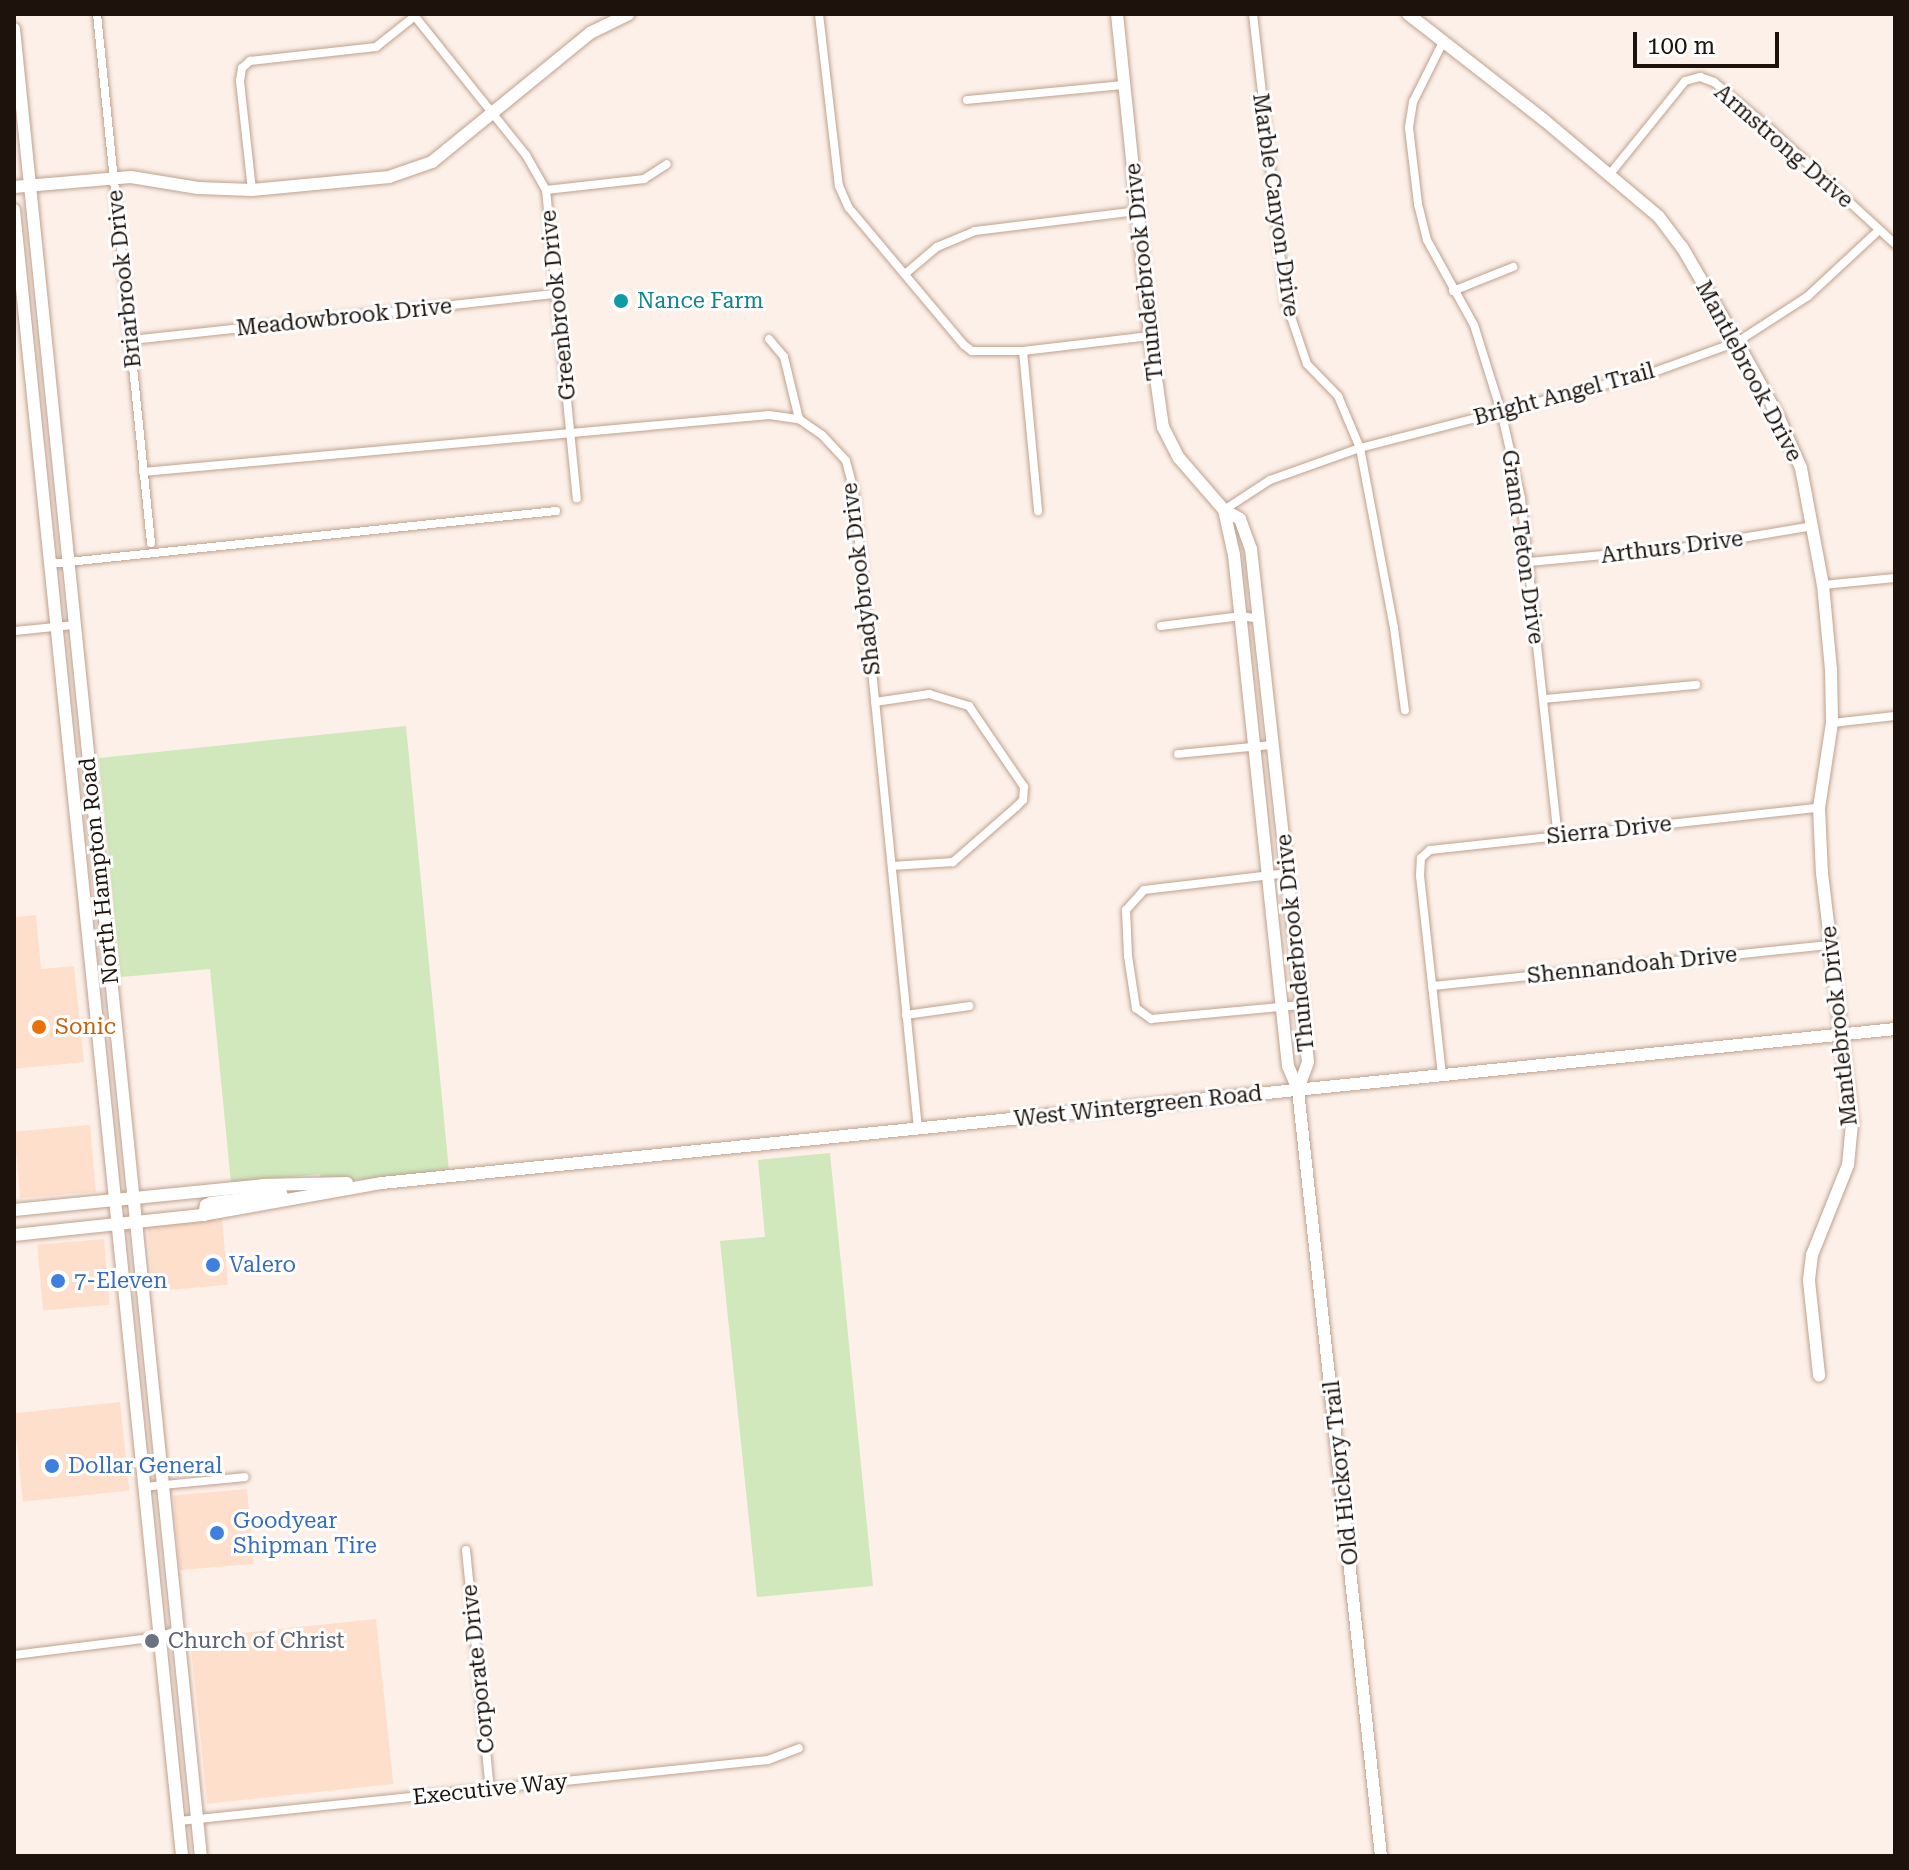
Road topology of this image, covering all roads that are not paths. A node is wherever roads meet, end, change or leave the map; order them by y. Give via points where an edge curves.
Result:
1 (97, 14) edge
2 (629, 14) edge
3 (819, 14) edge
4 (1117, 14) edge
5 (1253, 14) edge
6 (1408, 14) edge
7 (414, 15) edge
8 (14, 29) edge
9 (1443, 42) junction
10 (1124, 85) junction
11 (967, 100) dead end
12 (490, 111) junction
13 (667, 164) dead end
14 (1610, 174) junction
15 (114, 177) junction
16 (30, 186) junction
17 (14, 187) edge
18 (252, 190) junction
19 (546, 190) junction
20 (14, 210) edge
21 (1137, 211) junction
22 (1879, 230) junction
23 (1895, 244) edge
24 (1513, 267) dead end
25 (905, 274) junction
26 (1453, 291) junction
27 (557, 294) junction
28 (1150, 336) junction
29 (769, 339) dead end
30 (131, 340) junction
31 (1737, 342) junction
32 (1023, 351) junction
33 (1501, 411) junction
34 (799, 419) junction
35 (572, 436) junction
36 (1360, 448) junction
37 (143, 472) junction
38 (577, 498) dead end
39 (1224, 510) junction
40 (556, 511) dead end
41 (1038, 511) dead end
42 (1813, 526) junction
43 (151, 543) dead end
44 (68, 561) junction
45 (1529, 562) junction
46 (49, 564) junction
47 (1895, 578) edge
48 (1823, 585) junction
49 (1241, 616) junction
50 (1259, 619) junction
51 (74, 625) junction
52 (1161, 626) dead end
53 (56, 627) junction
54 (14, 631) edge
55 (1696, 685) dead end
56 (1544, 699) junction
57 (875, 702) junction
58 (1405, 710) dead end
59 (1895, 716) edge
60 (1832, 723) junction
61 (1272, 745) junction
62 (1255, 747) junction
63 (1178, 754) dead end
64 (1819, 808) junction
65 (1558, 836) junction
66 (892, 866) junction
67 (1288, 873) junction
68 (1269, 875) junction
69 (1832, 945) junction
70 (110, 974) junction
71 (91, 976) junction
72 (1432, 986) junction
73 (1301, 1005) junction
74 (969, 1006) dead end
75 (1283, 1007) junction
76 (906, 1015) junction
77 (1895, 1029) edge
78 (1842, 1034) junction
79 (1442, 1075) junction
80 (1298, 1090) junction
81 (918, 1129) junction
82 (343, 1183) junction
83 (382, 1183) junction
84 (133, 1198) junction
85 (113, 1200) junction
86 (14, 1210) edge
87 (204, 1215) junction
88 (135, 1222) junction
89 (116, 1224) junction
90 (14, 1235) edge
91 (1819, 1375) dead end
92 (245, 1477) dead end
93 (163, 1485) junction
94 (143, 1487) junction
95 (466, 1550) dead end
96 (178, 1630) junction
97 (159, 1637) junction
98 (14, 1655) edge
99 (799, 1748) dead end
100 (490, 1789) junction
101 (198, 1820) junction
102 (179, 1821) junction
103 (182, 1856) edge
104 (201, 1856) edge
105 (1381, 1856) edge

1 - 15 street, Briarbrook Drive
2 - 12 main road via 590,33
3 - 25 street via 839,186 849,208
4 - 10 main road, Thunderbrook Drive
5 - 36 street, Marble Canyon Drive via 1286,302 1307,364 1338,396
6 - 9 main road, Mantlebrook Drive
7 - 12 street, Greenbrook Drive
7 - 18 street via 376,47 250,61 242,68
8 - 16 main road, North Hampton Road
9 - 14 main road, Mantlebrook Drive
9 - 26 street, Grand Teton Drive via 1413,102 1409,128 1424,228
10 - 11 street
10 - 21 main road, Thunderbrook Drive
12 - 18 main road via 432,162 389,177
12 - 19 street, Greenbrook Drive
13 - 19 street via 644,179
14 - 22 street, Armstrong Drive via 1685,81 1700,77 1714,82 1770,129
14 - 31 main road, Mantlebrook Drive via 1659,217 1682,247
15 - 16 main road
15 - 18 main road
15 - 30 street, Briarbrook Drive
16 - 17 main road
16 - 44 main road, North Hampton Road
19 - 27 street, Greenbrook Drive
20 - 46 main road, North Hampton Road
21 - 25 street via 975,231 937,247
21 - 28 main road, Thunderbrook Drive
22 - 23 street, Armstrong Drive
22 - 31 street, Bright Angel Trail via 1808,296
24 - 26 street
25 - 32 street via 972,351
26 - 33 street, Grand Teton Drive via 1474,325
27 - 30 street, Meadowbrook Drive
27 - 35 street, Greenbrook Drive
28 - 32 street
28 - 39 main road, Thunderbrook Drive via 1163,427 1179,458
29 - 34 street via 784,357
30 - 37 street, Briarbrook Drive
31 - 33 street, Bright Angel Trail via 1654,372
31 - 42 main road, Mantlebrook Drive via 1801,468
32 - 41 street
33 - 36 street, Bright Angel Trail
33 - 45 street, Grand Teton Drive
34 - 35 street via 769,415
34 - 57 street, Shadybrook Drive via 837,447 850,476
35 - 37 street
35 - 38 street, Greenbrook Drive
36 - 39 street, Bright Angel Trail via 1270,480
36 - 58 street, Marble Canyon Drive
37 - 43 street, Briarbrook Drive
39 - 49 main road, Thunderbrook Drive
39 - 50 main road, Thunderbrook Drive via 1240,519 1251,549
40 - 44 street
42 - 45 street, Arthurs Drive via 1688,547
42 - 48 main road, Mantlebrook Drive
44 - 46 street
44 - 51 main road, North Hampton Road
45 - 56 street, Grand Teton Drive
46 - 53 main road, North Hampton Road
47 - 48 street
48 - 60 main road, Mantlebrook Drive
49 - 50 street
49 - 52 street
49 - 62 main road, Thunderbrook Drive
50 - 61 main road, Thunderbrook Drive
51 - 53 street
51 - 70 main road, North Hampton Road
53 - 54 street
53 - 71 main road, North Hampton Road
55 - 56 street
56 - 65 street, Grand Teton Drive
57 - 66 street, Shadybrook Drive
57 - 66 street via 929,694 969,706 1024,787 1023,800 953,862
59 - 60 street
60 - 64 main road, Mantlebrook Drive
61 - 62 street
61 - 67 main road, Thunderbrook Drive
62 - 63 street
62 - 68 main road, Thunderbrook Drive
64 - 65 street, Sierra Drive
64 - 69 main road, Mantlebrook Drive
65 - 72 street, Sierra Drive via 1430,850 1421,858
66 - 76 street, Shadybrook Drive
67 - 68 street
67 - 73 main road, Thunderbrook Drive
68 - 75 main road, Thunderbrook Drive
68 - 75 street via 1144,890 1126,910 1128,956 1136,1008 1151,1019
69 - 72 street, Shennandoah Drive
69 - 78 main road, Mantlebrook Drive
70 - 71 main road
70 - 84 main road, North Hampton Road
71 - 85 main road, North Hampton Road
72 - 79 street
73 - 75 street
73 - 80 main road, Thunderbrook Drive via 1308,1062
74 - 76 street
75 - 80 main road, Thunderbrook Drive via 1288,1066
76 - 81 street, Shadybrook Drive
77 - 78 main road, West Wintergreen Road
78 - 79 main road, West Wintergreen Road
78 - 91 main road, Mantlebrook Drive via 1852,1123 1848,1165 1812,1255 1809,1281
79 - 80 main road, West Wintergreen Road
80 - 81 main road, West Wintergreen Road
80 - 105 main road, Old Hickory Trail
81 - 83 main road, West Wintergreen Road
82 - 83 main road, West Wintergreen Road
82 - 84 main road, West Wintergreen Road
82 - 87 main road via 211,1203
83 - 87 main road, West Wintergreen Road
84 - 85 main road, West Wintergreen Road
84 - 88 main road, North Hampton Road
85 - 86 main road, West Wintergreen Road
85 - 89 main road, North Hampton Road
87 - 88 main road, West Wintergreen Road
88 - 89 main road, West Wintergreen Road
88 - 93 main road, North Hampton Road
89 - 90 main road, West Wintergreen Road
89 - 94 main road, North Hampton Road
92 - 93 street
93 - 94 street
93 - 96 main road, North Hampton Road
94 - 97 main road, North Hampton Road
95 - 100 street, Corporate Drive
96 - 97 street
96 - 101 main road, North Hampton Road
97 - 98 street
97 - 102 main road, North Hampton Road
99 - 100 street, Executive Way via 768,1760
100 - 101 street, Executive Way
101 - 102 street, Executive Way
101 - 104 main road, North Hampton Road
102 - 103 main road, North Hampton Road

